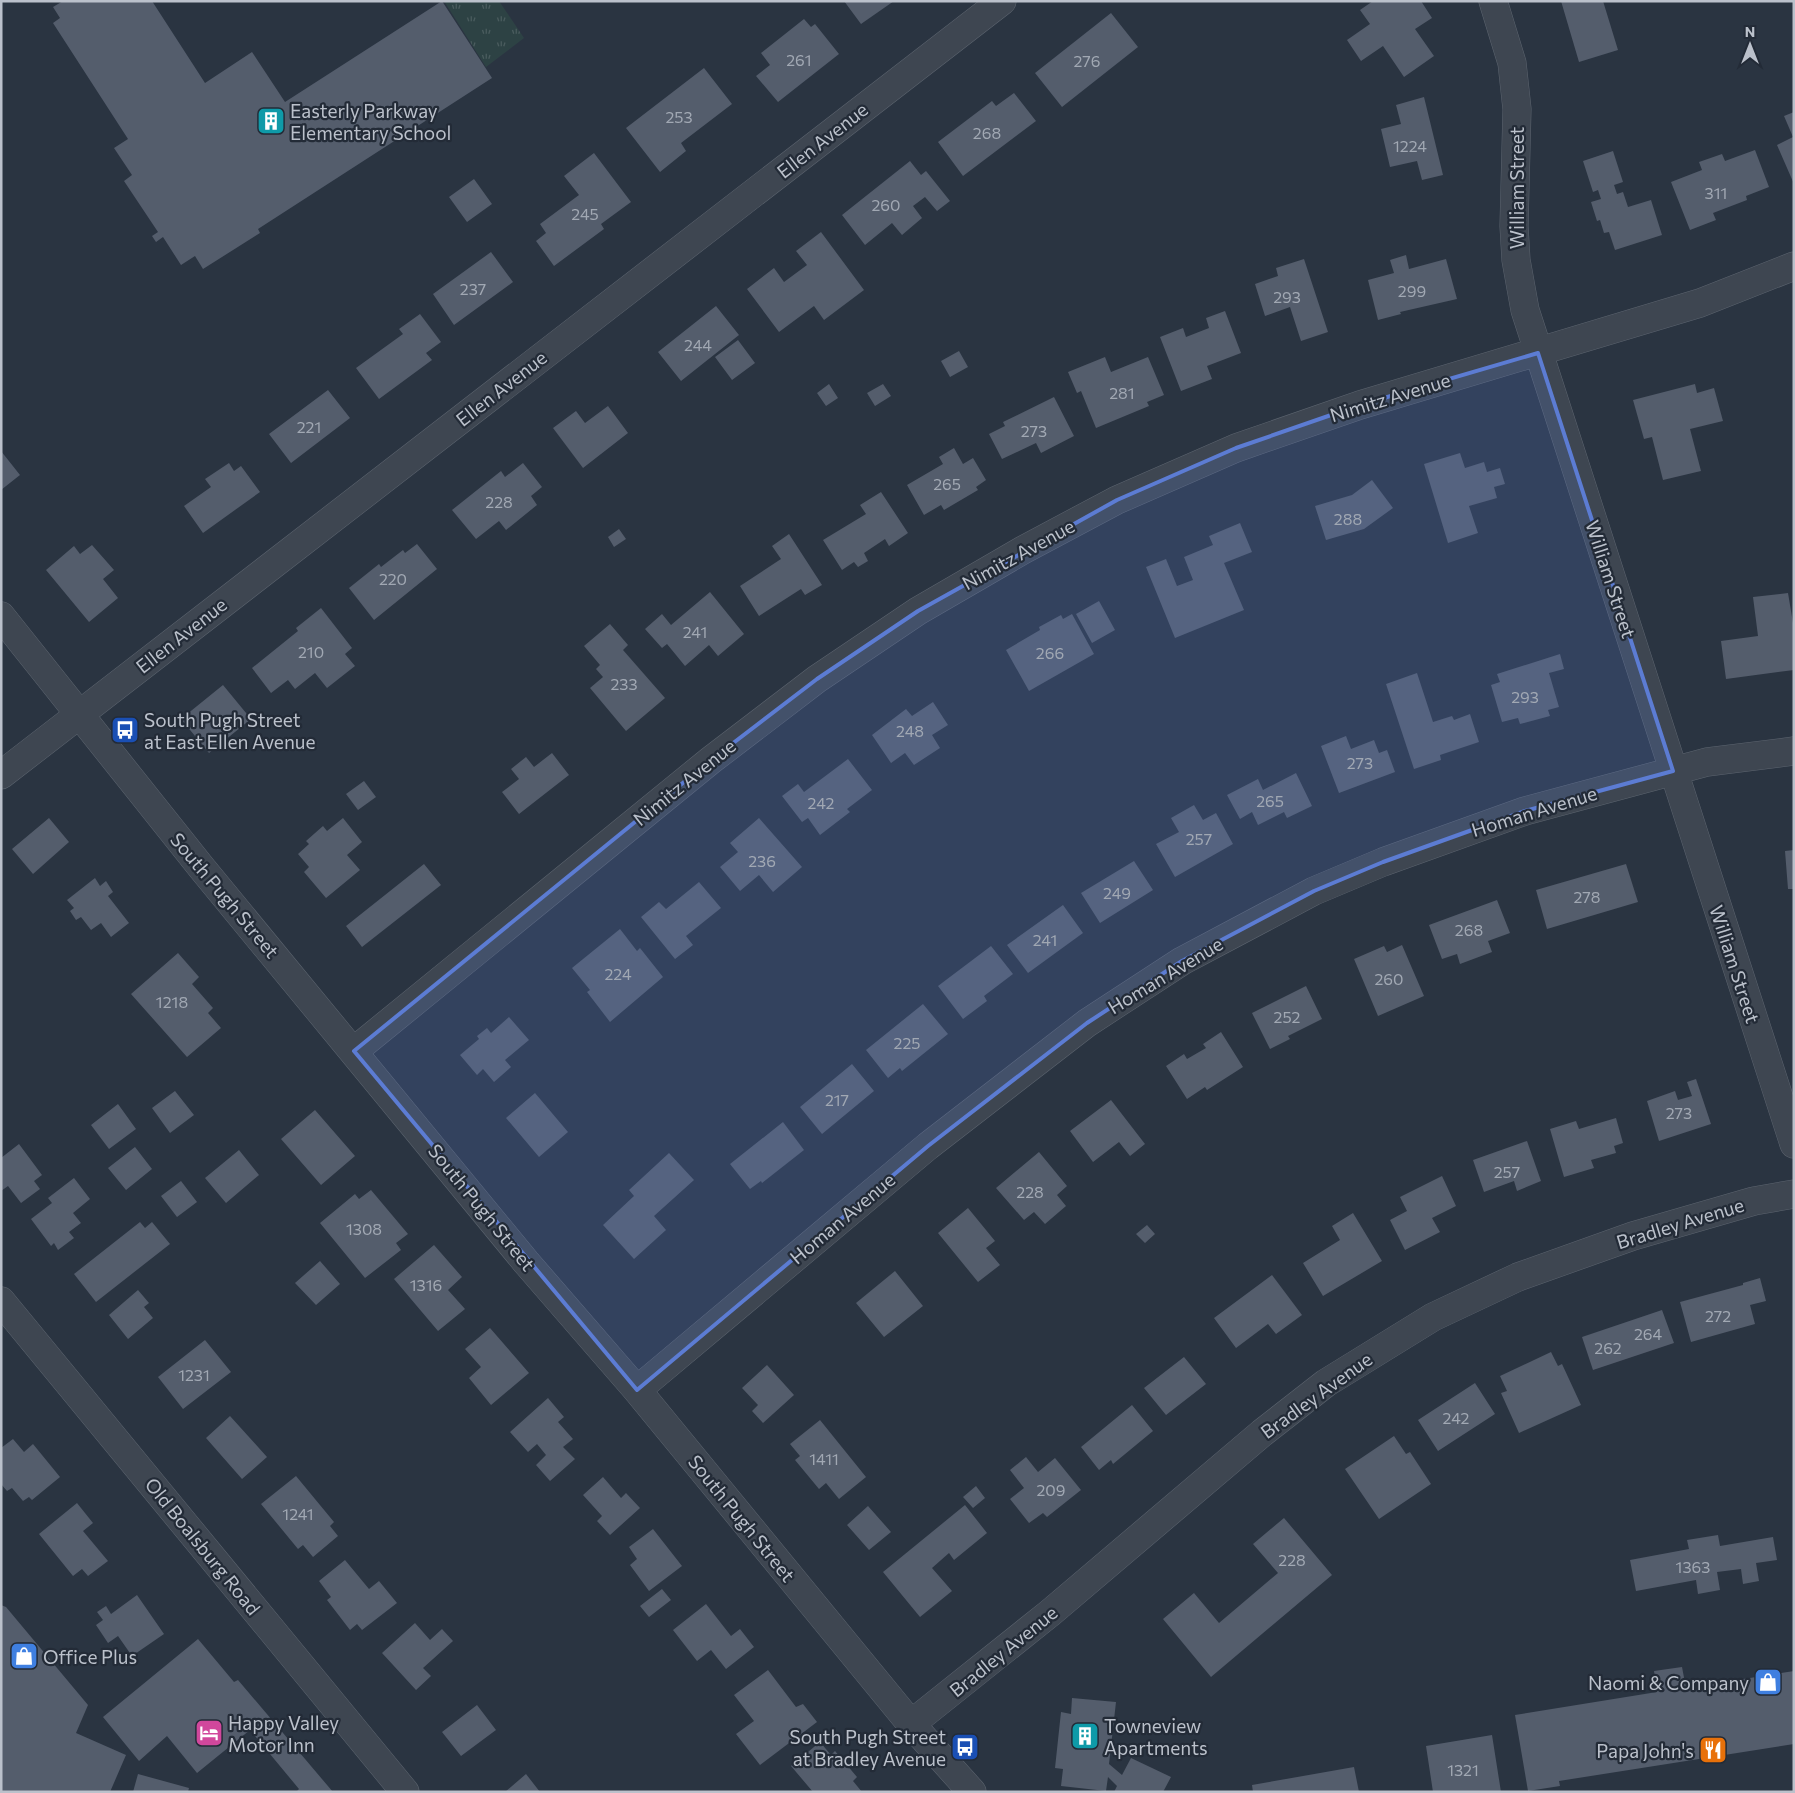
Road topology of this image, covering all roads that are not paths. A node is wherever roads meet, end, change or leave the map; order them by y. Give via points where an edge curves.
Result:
1 (1002, 1) edge
2 (1492, 1) edge
3 (1794, 266) edge
4 (1538, 353) junction
5 (1, 616) edge
6 (78, 714) junction
7 (1794, 751) edge
8 (1672, 771) junction
9 (1, 775) edge
10 (354, 1051) junction
11 (1794, 1144) edge
12 (1794, 1194) edge
13 (1, 1300) edge
14 (637, 1390) junction
15 (911, 1724) junction
16 (405, 1792) edge
17 (972, 1792) edge

1 - 6 street, Ellen Avenue
2 - 4 street, William Street via 1512,63 1517,109 1516,260 1525,310
3 - 4 street, Nimitz Avenue via 1700,303
4 - 8 street, William Street
4 - 10 street, Nimitz Avenue via 1360,405 1236,448 1116,500 934,602 817,678 711,760
5 - 6 street, South Pugh Street
6 - 9 street, Ellen Avenue
6 - 10 street, South Pugh Street
7 - 8 street, Homan Avenue via 1707,762
8 - 11 street, William Street
8 - 14 street, Homan Avenue via 1525,811 1383,862 1314,891 1182,962 1087,1023 928,1146
10 - 14 street, South Pugh Street via 520,1254
12 - 15 street, Bradley Avenue via 1754,1201 1633,1236 1518,1277 1433,1317 1326,1383
13 - 16 street, Old Boalsburg Road
14 - 15 street, South Pugh Street
15 - 17 street, South Pugh Street

